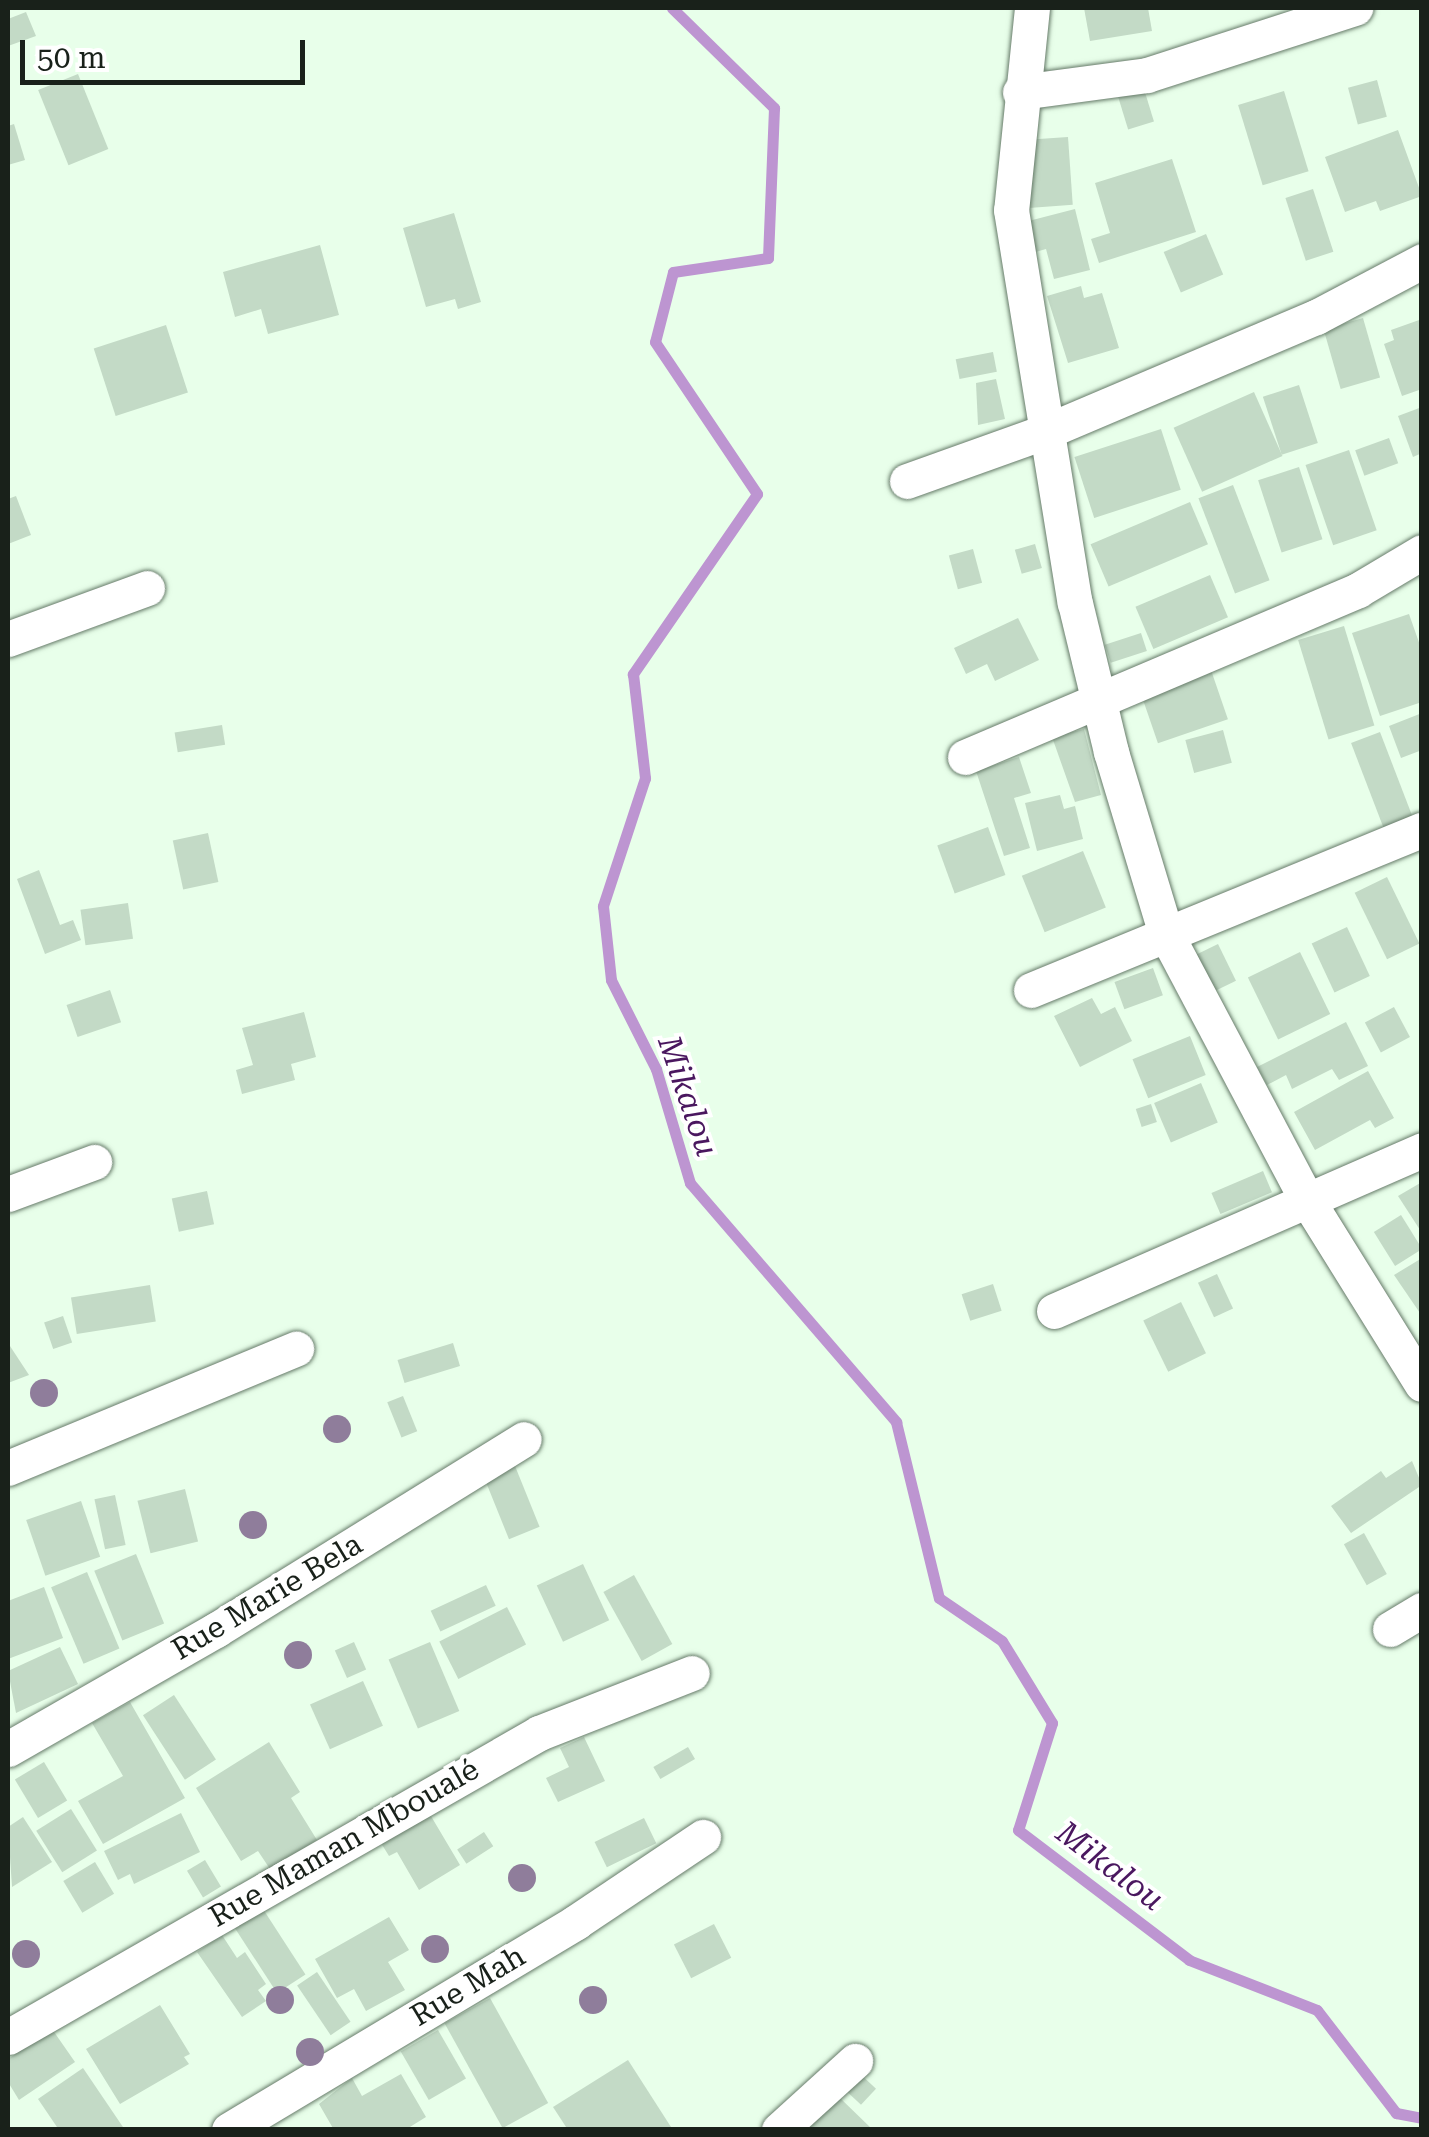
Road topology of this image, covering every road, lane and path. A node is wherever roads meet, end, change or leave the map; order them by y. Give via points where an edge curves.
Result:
1 (1032, 8) edge
2 (1355, 8) edge
3 (1020, 92) junction
4 (1422, 261) edge
5 (1047, 431) junction
6 (907, 481) dead end
7 (1422, 552) edge
8 (148, 588) dead end
9 (8, 638) edge
10 (1098, 705) junction
11 (965, 758) dead end
12 (1422, 830) edge
13 (1166, 934) junction
14 (1031, 990) dead end
15 (1422, 1150) edge
16 (94, 1162) dead end
17 (8, 1194) edge
18 (1306, 1198) junction
19 (1054, 1311) dead end
20 (296, 1348) dead end
21 (1422, 1384) edge
22 (524, 1439) dead end
23 (8, 1468) edge
24 (1422, 1610) edge
25 (1390, 1629) dead end
26 (692, 1673) dead end
27 (8, 1750) edge
28 (703, 1838) dead end
29 (8, 2037) edge
30 (856, 2061) dead end
31 (229, 2130) edge
32 (779, 2130) edge

1 - 3 street
2 - 3 street via 1148,75
3 - 5 street via 1011,210
4 - 5 street via 1316,317
5 - 6 street
5 - 10 street
7 - 10 street via 1358,590
8 - 9 street
10 - 11 street
10 - 13 street
12 - 13 street
13 - 14 street
13 - 18 street
15 - 18 street
16 - 17 street
18 - 19 street
18 - 21 street
20 - 23 street
22 - 27 street, Rue Marie Bela
24 - 25 street
26 - 29 street, Rue Maman Mboualé via 540,1733
28 - 31 street, Rue Mah
30 - 32 street

